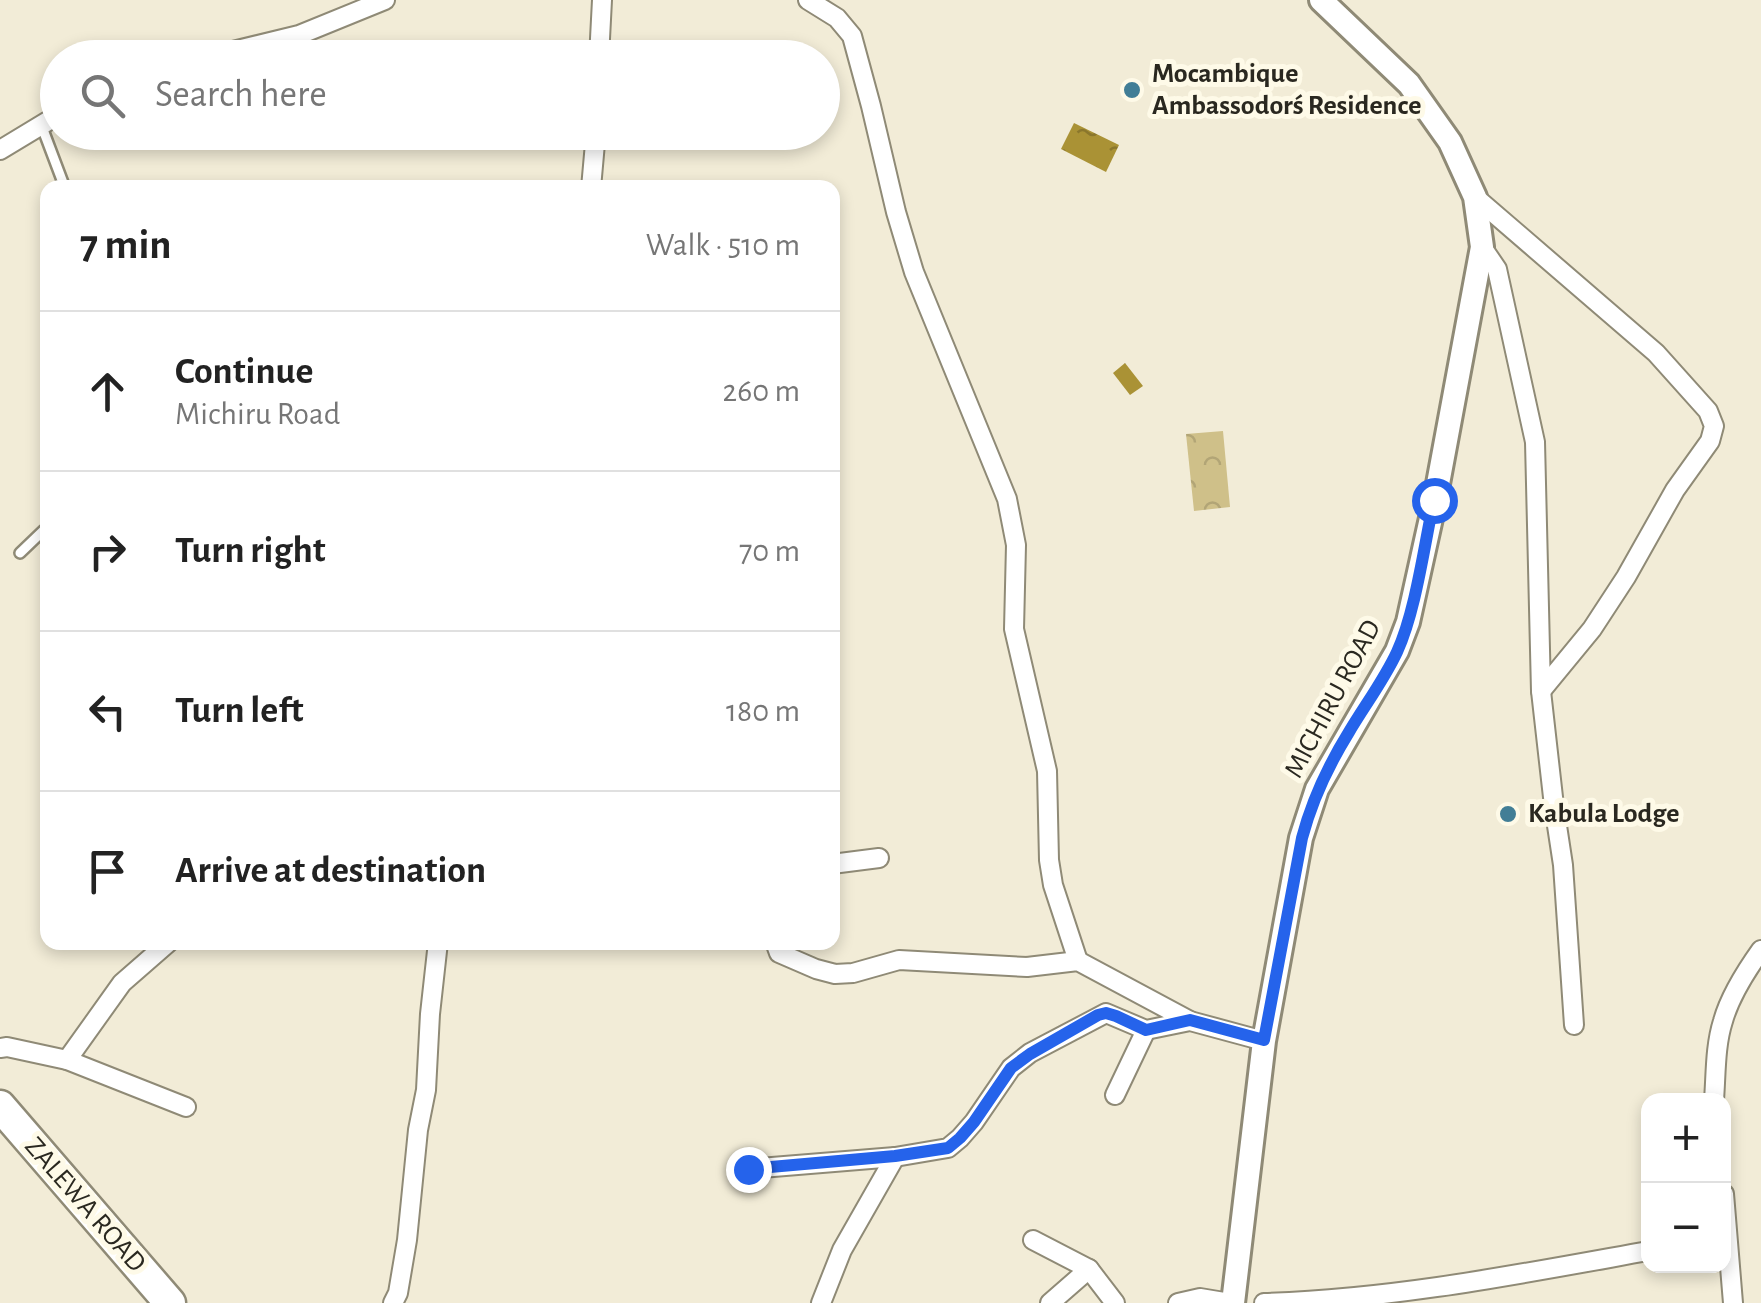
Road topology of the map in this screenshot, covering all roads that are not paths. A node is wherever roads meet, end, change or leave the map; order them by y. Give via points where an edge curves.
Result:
1 (385, 0) edge
2 (602, 0) edge
3 (808, 0) edge
4 (1321, 0) edge
5 (278, 40) edge
6 (601, 40) edge
7 (40, 128) edge
8 (0, 150) edge
9 (51, 150) edge
10 (594, 150) edge
11 (62, 180) edge
12 (592, 180) edge
13 (1475, 197) junction
14 (1482, 247) junction
15 (40, 534) edge
16 (20, 553) dead end
17 (1541, 691) junction
18 (879, 858) dead end
19 (840, 863) edge
20 (161, 950) edge
21 (437, 950) edge
22 (778, 950) edge
23 (1761, 950) edge
24 (1078, 961) junction
25 (1190, 1020) junction
26 (1574, 1025) dead end
27 (1146, 1030) junction
28 (1264, 1040) junction
29 (0, 1048) edge
30 (67, 1060) junction
31 (1714, 1093) edge
32 (1115, 1095) dead end
33 (0, 1106) edge
34 (186, 1107) dead end
35 (895, 1156) junction
36 (748, 1169) dead end
37 (1034, 1240) dead end
38 (1641, 1252) edge
39 (1090, 1269) junction
40 (1730, 1273) edge
41 (170, 1303) edge
42 (393, 1303) edge
43 (821, 1303) edge
44 (1050, 1303) edge
45 (1116, 1303) edge
46 (1178, 1303) edge
47 (1232, 1303) edge
48 (1264, 1303) edge
49 (1733, 1303) edge

1 - 5 street
2 - 6 street
3 - 24 street via 838,18 852,36 914,272 1007,499 1016,544 1014,629 1046,771 1049,860
4 - 13 street, MICHIRU ROAD via 1409,84 1450,142
7 - 8 street
9 - 11 lane
10 - 12 street
13 - 14 street, MICHIRU ROAD
13 - 17 street via 1656,353 1714,426 1626,577
14 - 17 street via 1497,268 1535,442
14 - 28 street, MICHIRU ROAD via 1408,622 1310,808
15 - 16 lane
17 - 26 street
18 - 19 street
20 - 30 street via 122,983
21 - 42 street via 426,1090
22 - 24 street via 836,974 900,960 1026,967
23 - 31 street via 1723,1020
24 - 25 street
25 - 27 street
25 - 28 street
27 - 32 street
27 - 35 street via 1098,1015 1011,1068 948,1148
28 - 47 street, MICHIRU ROAD
29 - 30 street
30 - 34 street
33 - 41 highway, ZALEWA ROAD
35 - 36 street
35 - 43 street via 842,1250
37 - 39 street
38 - 48 street via 1409,1292
39 - 44 street
39 - 45 street
40 - 49 street
46 - 47 street

